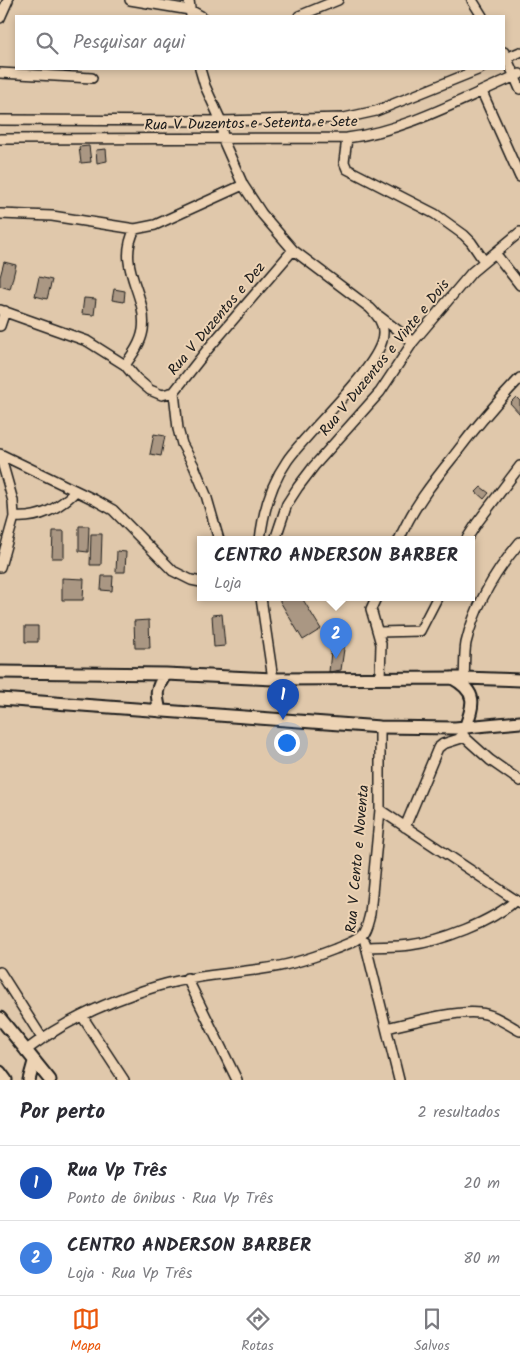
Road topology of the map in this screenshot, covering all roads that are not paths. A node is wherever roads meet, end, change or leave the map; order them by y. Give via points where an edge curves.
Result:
1 (8, 0) edge
2 (130, 0) edge
3 (189, 0) edge
4 (338, 0) edge
5 (472, 0) edge
6 (190, 13) edge
7 (301, 15) edge
8 (481, 15) edge
9 (0, 18) edge
10 (520, 52) edge
11 (505, 56) edge
12 (200, 70) edge
13 (478, 70) edge
14 (0, 73) edge
15 (518, 76) edge
16 (92, 78) dead end
17 (520, 90) edge
18 (482, 92) junction
19 (0, 120) edge
20 (221, 121) junction
21 (347, 138) junction
22 (0, 140) edge
23 (223, 140) junction
24 (520, 177) edge
25 (243, 185) junction
26 (0, 214) edge
27 (136, 229) junction
28 (520, 232) edge
29 (293, 250) junction
30 (495, 253) junction
31 (484, 261) junction
32 (520, 285) edge
33 (3, 311) edge
34 (376, 314) junction
35 (0, 326) edge
36 (413, 342) junction
37 (126, 364) junction
38 (520, 378) edge
39 (174, 392) junction
40 (0, 454) edge
41 (520, 466) edge
42 (76, 491) junction
43 (14, 517) junction
44 (218, 536) edge
45 (261, 536) edge
46 (276, 536) edge
47 (401, 536) edge
48 (469, 536) edge
49 (520, 542) edge
50 (0, 567) edge
51 (197, 581) edge
52 (261, 601) edge
53 (375, 601) edge
54 (435, 601) edge
55 (379, 632) junction
56 (0, 672) edge
57 (166, 674) junction
58 (380, 678) junction
59 (458, 678) junction
60 (273, 679) junction
61 (520, 680) edge
62 (0, 699) edge
63 (160, 711) junction
64 (520, 722) edge
65 (380, 726) junction
66 (462, 731) junction
67 (520, 781) edge
68 (380, 810) junction
69 (404, 827) junction
70 (518, 902) edge
71 (362, 935) junction
72 (367, 947) junction
73 (0, 972) edge
74 (187, 978) junction
75 (82, 1016) junction
76 (0, 1018) edge
77 (387, 1028) junction
78 (520, 1030) edge
79 (42, 1038) junction
80 (25, 1051) junction
81 (34, 1062) junction
82 (0, 1072) edge
83 (6, 1080) edge
84 (29, 1080) edge
85 (50, 1080) edge
86 (124, 1080) edge
87 (237, 1080) edge
88 (400, 1080) edge

1 - 9 street
2 - 6 street
3 - 6 street
4 - 7 street
5 - 8 street
10 - 11 street
11 - 15 street
12 - 20 street
13 - 20 street via 361,116
14 - 16 street
15 - 17 street
15 - 18 street, Rua V Duzentos e Setenta e Sete
18 - 21 street, Rua V Duzentos e Setenta e Sete via 383,132
18 - 24 street
19 - 20 street
20 - 23 street
21 - 23 street, Rua V Duzentos e Setenta e Sete
21 - 31 street via 344,162 347,169 435,214 464,235
22 - 23 street, Rua V Duzentos e Setenta e Sete
23 - 25 street
25 - 27 street via 155,225
25 - 29 street via 262,214
26 - 27 street via 52,216
27 - 37 street via 131,237 128,263 143,318 143,331
28 - 30 street, Rua V Duzentos e Vinte e Dois
29 - 34 street
29 - 39 street, Rua V Duzentos e Dez
30 - 31 street, Rua V Duzentos e Vinte e Dois
30 - 32 street
31 - 36 street, Rua V Duzentos e Vinte e Dois
33 - 35 street
33 - 37 street, Rua V Duzentos e Dez via 88,341
34 - 36 street
34 - 45 street via 384,336 376,357 287,460 269,496
36 - 46 street, Rua V Duzentos e Vinte e Dois via 380,392 298,487 287,504
37 - 39 street, Rua V Duzentos e Dez via 150,390 162,394
38 - 47 street via 482,420 420,500
39 - 44 street via 182,444 206,495
40 - 42 street
40 - 43 street
41 - 48 street
42 - 43 street via 58,507 42,514
42 - 51 street via 113,510 173,571
43 - 50 street
49 - 59 street via 485,593 474,619
52 - 60 street
53 - 55 street via 371,609
54 - 55 street via 420,631
55 - 58 street
56 - 57 main road
57 - 60 main road
57 - 63 main road via 156,694
58 - 59 main road
58 - 60 main road
59 - 61 main road
59 - 66 main road via 468,689 473,703
62 - 63 main road
63 - 65 main road
64 - 66 main road
65 - 66 main road
65 - 68 street, Rua V Cento e Noventa
66 - 67 street via 490,760
66 - 69 street via 438,748
68 - 69 street
68 - 71 street, Rua V Cento e Noventa via 370,914
69 - 70 street
70 - 72 street via 486,920 429,942
71 - 72 street, Rua V Cento e Noventa
71 - 74 street via 322,954 288,964
72 - 77 street, Rua V Cento e Noventa
73 - 79 street
74 - 75 street via 157,986
74 - 87 street
75 - 79 street
75 - 86 street
76 - 80 main road
77 - 78 street via 451,1015 480,1013
77 - 88 street, Rua V Cento e Noventa
79 - 80 street
80 - 81 main road
81 - 84 main road
81 - 85 main road
82 - 83 main road

